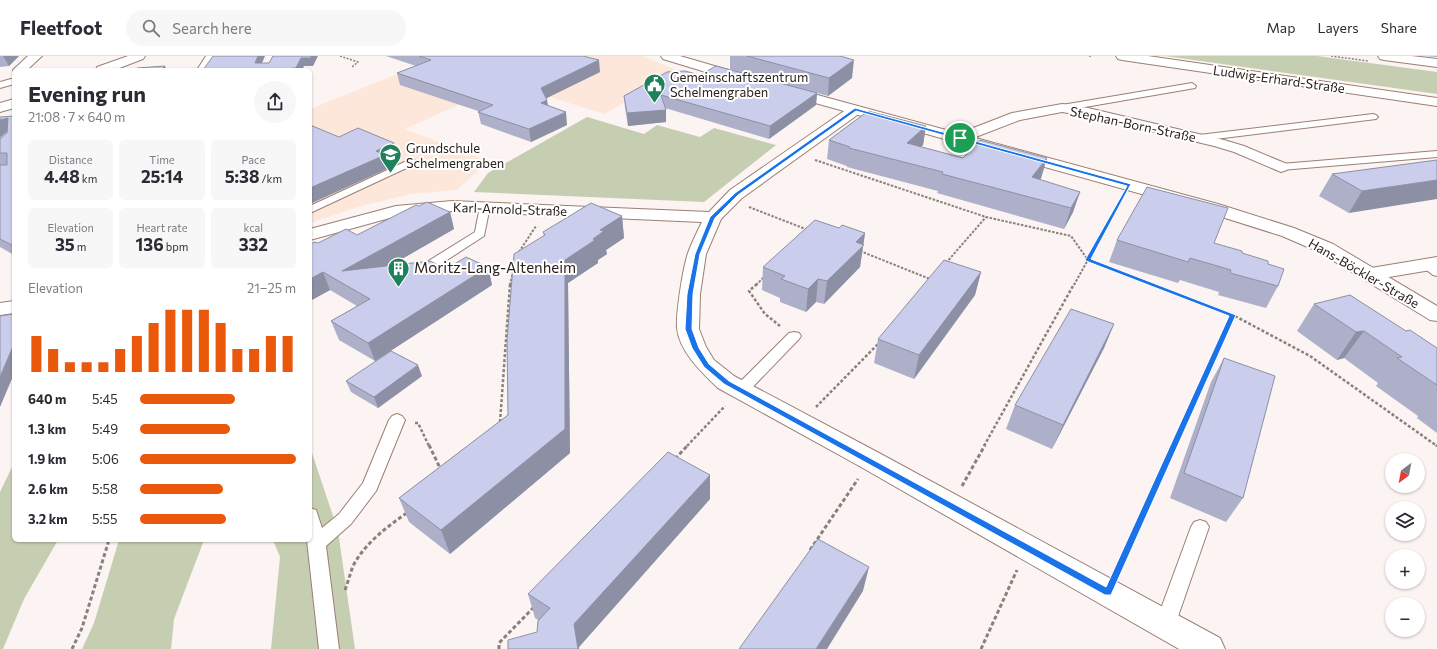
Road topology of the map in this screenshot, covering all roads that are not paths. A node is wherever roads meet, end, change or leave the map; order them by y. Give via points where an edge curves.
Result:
1 (36, 56) edge
2 (139, 56) edge
3 (212, 56) edge
4 (667, 56) edge
5 (1122, 56) edge
6 (1384, 56) edge
7 (1437, 63) edge
8 (21, 68) edge
9 (107, 68) edge
10 (204, 68) edge
11 (754, 82) edge
12 (1192, 86) dead end
13 (775, 88) edge
14 (1437, 102) edge
15 (12, 104) edge
16 (0, 108) edge
17 (1062, 108) junction
18 (855, 110) junction
19 (1373, 117) dead end
20 (960, 138) junction
21 (1199, 138) junction
22 (1437, 154) edge
23 (411, 162) dead end
24 (1281, 167) joint
25 (485, 206) junction
26 (312, 209) edge
27 (713, 217) junction
28 (312, 234) edge
29 (1433, 267) edge
30 (426, 268) edge
31 (1371, 274) junction
32 (12, 307) edge
33 (0, 309) edge
34 (1437, 316) edge
35 (794, 336) road end
36 (741, 390) junction
37 (396, 420) road end
38 (312, 523) edge
39 (1200, 527) dead end
40 (317, 543) junction
41 (1165, 625) junction
42 (329, 649) edge
43 (1209, 649) edge

1 - 8 street
2 - 9 street
3 - 10 street
4 - 11 street
5 - 14 street, Ludwig-Erhard-Straße
6 - 7 street
12 - 17 lane
13 - 18 street, Hans-Böckler-Straße
15 - 16 street
17 - 20 street, Stephan-Born-Straße via 1017,116
17 - 21 street, Stephan-Born-Straße
18 - 20 street, Hans-Böckler-Straße
18 - 27 street via 731,199
19 - 21 lane
20 - 31 street, Hans-Böckler-Straße via 1212,208 1288,232 1326,248
21 - 24 street, Stephan-Born-Straße via 1239,149
22 - 24 lane
23 - 26 lane
25 - 27 street, Karl-Arnold-Straße
25 - 28 street, Karl-Arnold-Straße via 396,211
25 - 30 lane via 480,234
27 - 36 street via 697,254 690,294 688,329 695,348 706,365 726,382
29 - 31 street
31 - 34 street, Hans-Böckler-Straße
32 - 33 street
35 - 36 lane
36 - 41 street
37 - 40 lane via 370,486 345,519
38 - 40 lane
39 - 41 lane
40 - 42 lane
41 - 43 street

